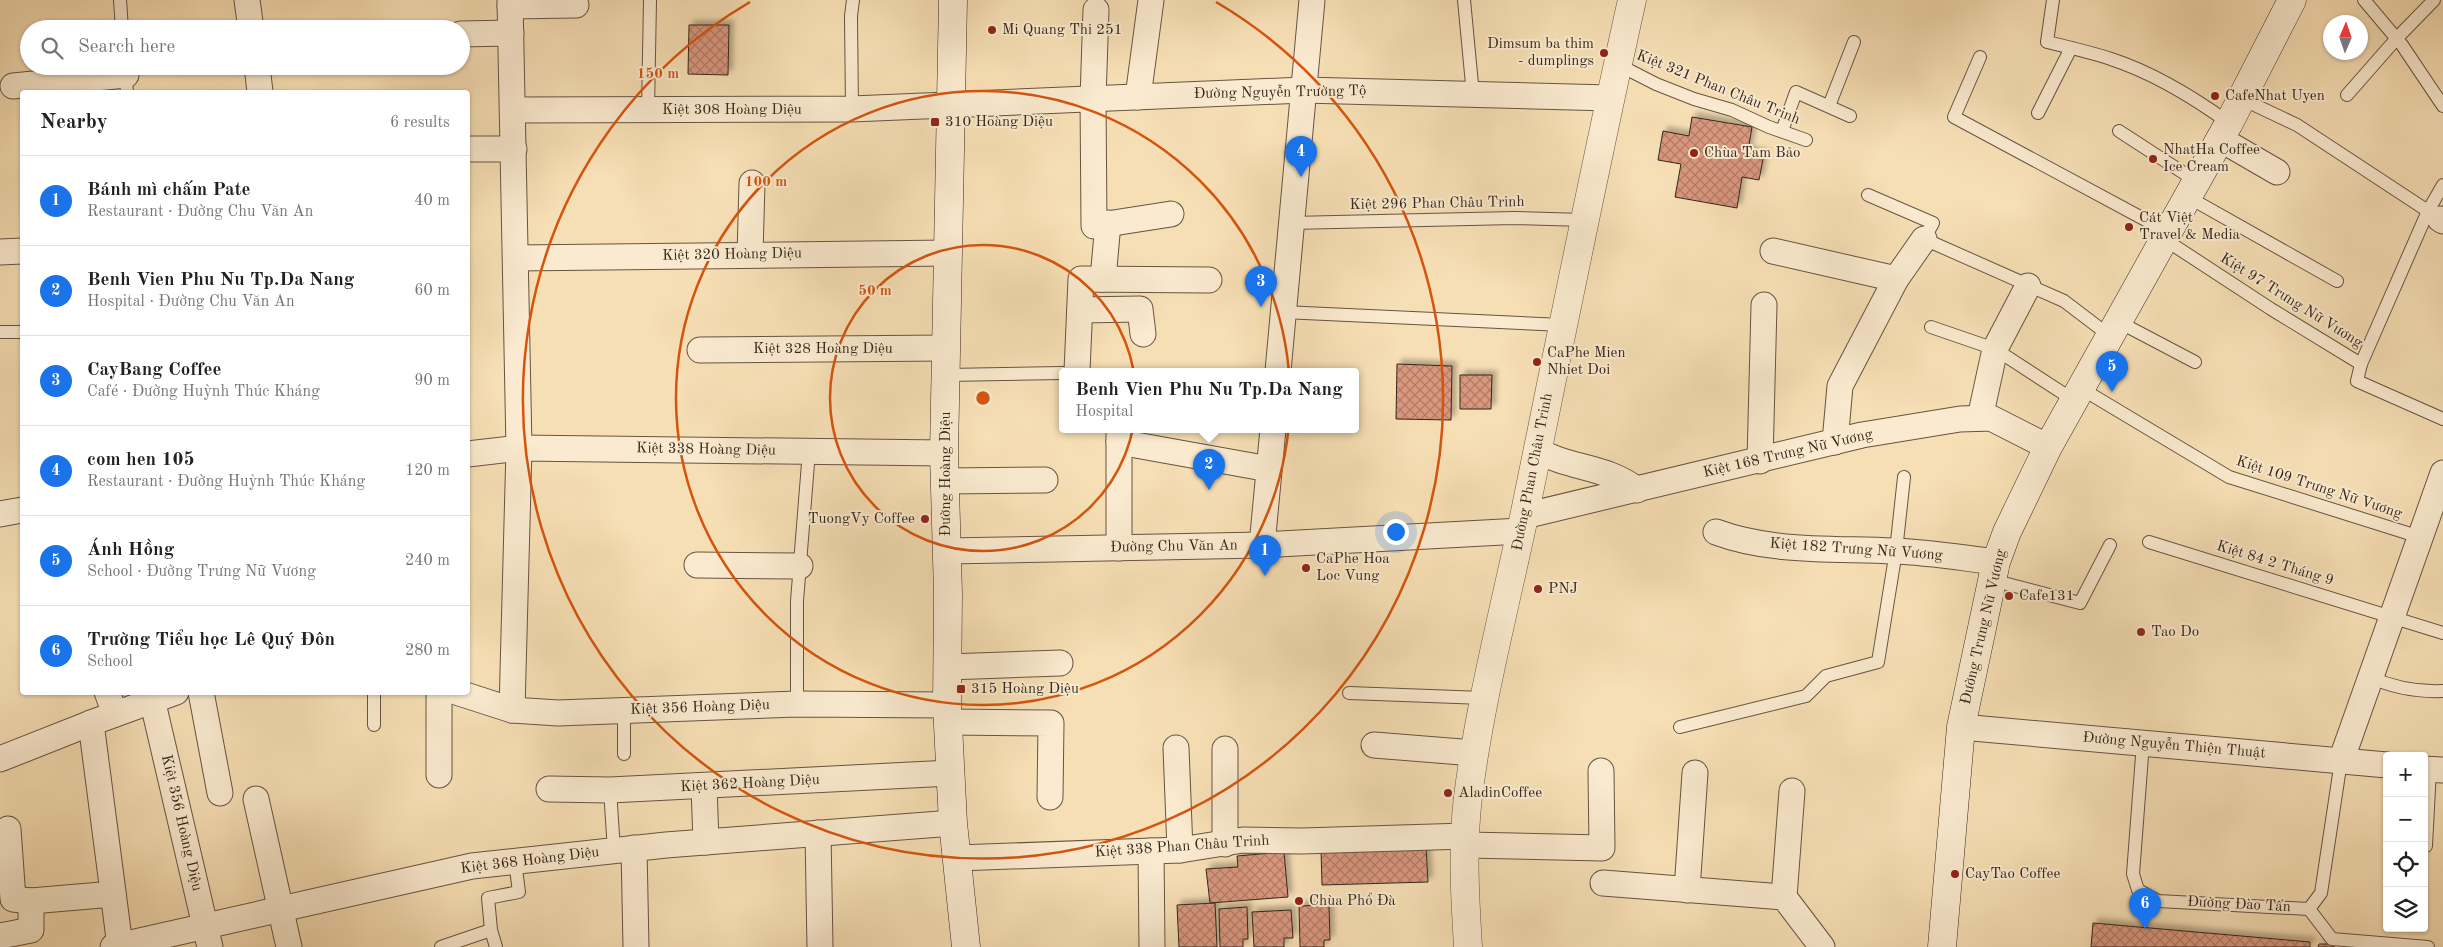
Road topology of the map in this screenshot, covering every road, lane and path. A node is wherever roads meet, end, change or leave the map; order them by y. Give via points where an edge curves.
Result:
1 (120, 0) edge
2 (247, 0) edge
3 (650, 0) edge
4 (853, 0) edge
5 (953, 0) edge
6 (1151, 0) edge
7 (1312, 0) edge
8 (1464, 0) edge
9 (1632, 0) edge
10 (2053, 0) edge
11 (2292, 0) edge
12 (2364, 0) edge
13 (2434, 0) edge
14 (510, 3) edge
15 (576, 5) dead end
16 (1096, 10) dead end
17 (121, 20) edge
18 (250, 20) edge
19 (511, 33) junction
20 (470, 34) edge
21 (2396, 38) junction
22 (1854, 42) dead end
23 (2072, 48) junction
24 (1980, 57) dead end
25 (1618, 64) junction
26 (257, 75) edge
27 (126, 78) edge
28 (13, 86) dead end
29 (260, 90) edge
30 (1303, 90) junction
31 (1473, 95) junction
32 (2347, 95) dead end
33 (1138, 97) junction
34 (1093, 98) junction
35 (1610, 98) junction
36 (2242, 99) junction
37 (951, 104) junction
38 (1829, 106) junction
39 (2443, 106) edge
40 (852, 109) junction
41 (513, 110) junction
42 (648, 110) junction
43 (2038, 113) dead end
44 (1850, 116) dead end
45 (1782, 131) junction
46 (2118, 131) dead end
47 (2224, 131) junction
48 (1806, 140) dead end
49 (470, 149) edge
50 (514, 149) junction
51 (2277, 172) dead end
52 (752, 183) dead end
53 (2443, 186) edge
54 (2192, 189) junction
55 (1868, 195) dead end
56 (1171, 214) dead end
57 (2437, 217) edge
58 (1584, 220) junction
59 (1108, 223) junction
60 (1292, 223) junction
61 (2166, 236) junction
62 (1924, 238) junction
63 (20, 251) edge
64 (1773, 251) dead end
65 (0, 252) edge
66 (948, 253) junction
67 (750, 255) junction
68 (516, 258) junction
69 (1103, 278) junction
70 (1896, 279) junction
71 (1209, 280) dead end
72 (2337, 281) dead end
73 (2028, 286) junction
74 (1764, 305) dead end
75 (1080, 310) junction
76 (1284, 312) junction
77 (1563, 324) junction
78 (1931, 328) dead end
79 (2113, 328) junction
80 (0, 332) edge
81 (20, 332) edge
82 (1143, 334) dead end
83 (946, 348) junction
84 (1995, 349) junction
85 (700, 350) dead end
86 (2195, 362) dead end
87 (2361, 364) junction
88 (1077, 368) edge
89 (1278, 368) edge
90 (1059, 373) edge
91 (946, 375) junction
92 (2078, 395) junction
93 (1980, 418) junction
94 (2443, 419) edge
95 (1273, 433) edge
96 (1119, 436) edge
97 (1835, 442) junction
98 (2048, 447) junction
99 (519, 448) junction
100 (1537, 450) junction
101 (809, 451) junction
102 (944, 453) junction
103 (470, 454) edge
104 (1760, 461) junction
105 (1269, 469) junction
106 (2443, 472) edge
107 (1904, 477) dead end
108 (1045, 480) dead end
109 (945, 481) junction
110 (1637, 490) junction
111 (20, 510) edge
112 (0, 514) edge
113 (1522, 523) junction
114 (1716, 532) dead end
115 (2420, 537) junction
116 (2149, 542) dead end
117 (1262, 546) junction
118 (2110, 546) dead end
119 (1119, 548) junction
120 (946, 551) junction
121 (1896, 551) junction
122 (697, 565) dead end
123 (800, 566) junction
124 (1994, 571) junction
125 (2392, 616) junction
126 (2443, 633) edge
127 (1060, 663) dead end
128 (947, 667) junction
129 (2370, 677) junction
130 (2442, 691) edge
131 (1349, 693) dead end
132 (166, 695) edge
133 (202, 695) edge
134 (374, 695) edge
135 (439, 695) edge
136 (465, 695) edge
137 (1483, 698) junction
138 (111, 703) edge
139 (797, 704) junction
140 (512, 710) junction
141 (624, 710) junction
142 (947, 713) junction
143 (91, 723) junction
144 (374, 725) dead end
145 (1680, 727) dead end
146 (1961, 727) junction
147 (2143, 743) junction
148 (1374, 745) dead end
149 (1176, 748) dead end
150 (1225, 749) dead end
151 (1474, 753) junction
152 (624, 754) dead end
153 (0, 759) edge
154 (2341, 761) junction
155 (2383, 765) edge
156 (2432, 769) edge
157 (1601, 771) dead end
158 (1695, 773) dead end
159 (950, 774) junction
160 (440, 775) dead end
161 (704, 786) junction
162 (549, 789) dead end
163 (610, 790) junction
164 (1792, 791) dead end
165 (220, 794) dead end
166 (1050, 797) dead end
167 (256, 799) dead end
168 (953, 823) junction
169 (8, 829) dead end
170 (818, 833) junction
171 (1466, 841) junction
172 (706, 842) junction
173 (2426, 842) edge
174 (1225, 844) junction
175 (624, 849) junction
176 (1180, 850) junction
177 (1151, 852) junction
178 (957, 858) junction
179 (515, 861) junction
180 (1603, 883) dead end
181 (1687, 890) junction
182 (113, 894) junction
183 (1784, 897) junction
184 (31, 901) junction
185 (2309, 909) junction
186 (279, 910) junction
187 (491, 930) junction
188 (0, 936) edge
189 (208, 937) edge
190 (117, 946) edge
191 (289, 947) edge
192 (441, 947) edge
193 (496, 947) edge
194 (636, 947) edge
195 (820, 947) edge
196 (966, 947) edge
197 (1152, 947) edge
198 (1468, 947) edge
199 (1822, 947) edge
200 (1942, 947) edge
201 (2428, 947) edge

1 - 17 lane
2 - 18 street
3 - 42 lane
4 - 40 lane via 850,16
5 - 37 main road, Đường Hoàng Diệu
6 - 33 street
7 - 30 street
8 - 31 lane
9 - 25 main road, Đường Phan Châu Trinh
10 - 23 lane via 2047,42
11 - 36 main road, Đường Trưng Nữ Vương
12 - 21 lane
13 - 21 lane
14 - 15 street
14 - 19 street
16 - 34 street
19 - 20 street
19 - 41 street
21 - 32 lane
21 - 39 lane
22 - 38 lane
23 - 43 lane
23 - 47 lane via 2111,59 2159,79 2205,106
24 - 61 lane, Kiệt 97 Trưng Nữ Vương via 1954,117
25 - 35 main road, Đường Phan Châu Trinh
25 - 45 lane, Kiệt 321 Phan Châu Trinh via 1656,84
26 - 29 street
27 - 28 street
30 - 31 street, Đường Nguyễn Trường Tộ
30 - 33 street, Đường Nguyễn Trường Tộ
30 - 60 street
31 - 35 street, Đường Nguyễn Trường Tộ
33 - 34 street, Đường Nguyễn Trường Tộ
34 - 37 street, Đường Nguyễn Trường Tộ
34 - 59 street via 1094,226
35 - 58 main road, Đường Phan Châu Trinh
36 - 47 main road, Đường Trưng Nữ Vương
36 - 57 lane via 2297,125
37 - 40 street, Kiệt 308 Hoàng Diệu
37 - 66 main road, Đường Hoàng Diệu
38 - 44 lane
38 - 45 lane via 1796,92
40 - 42 street, Kiệt 308 Hoàng Diệu
41 - 42 street, Kiệt 308 Hoàng Diệu
41 - 50 street
45 - 48 lane, Kiệt 321 Phan Châu Trinh
46 - 54 lane
47 - 51 street
47 - 54 main road, Đường Trưng Nữ Vương
49 - 50 street
50 - 68 street
52 - 67 street
53 - 57 lane, Kiệt 97 Trưng Nữ Vương
54 - 61 main road, Đường Trưng Nữ Vương
54 - 72 lane
55 - 62 lane via 1933,223
56 - 59 street
57 - 87 lane, Kiệt 97 Trưng Nữ Vương
58 - 60 lane, Kiệt 296 Phan Châu Trinh via 1514,218
58 - 77 main road, Đường Phan Châu Trinh
59 - 69 street
60 - 76 street
61 - 79 main road, Đường Trưng Nữ Vương
61 - 87 lane, Kiệt 97 Trưng Nữ Vương via 2271,310
62 - 70 street
62 - 73 lane
63 - 65 street
64 - 70 street
66 - 67 street, Kiệt 320 Hoàng Diệu
66 - 83 main road, Đường Hoàng Diệu
67 - 68 street, Kiệt 320 Hoàng Diệu
68 - 99 street
69 - 71 street
69 - 75 street via 1081,279
70 - 97 street via 1840,386
73 - 79 lane
73 - 84 street
74 - 104 street
75 - 82 street via 1140,309
75 - 88 street
76 - 77 lane
76 - 89 street
77 - 100 main road, Đường Phan Châu Trinh
78 - 84 lane, Kiệt 109 Trưng Nữ Vương
79 - 86 lane
79 - 92 main road, Đường Trưng Nữ Vương
80 - 81 lane
83 - 85 street, Kiệt 328 Hoàng Diệu
83 - 91 main road, Đường Hoàng Diệu
84 - 92 lane, Kiệt 109 Trưng Nữ Vương
84 - 93 street
87 - 94 lane via 2357,381
90 - 91 lane
91 - 102 main road, Đường Hoàng Diệu
92 - 98 main road, Đường Trưng Nữ Vương
92 - 115 lane, Kiệt 109 Trưng Nữ Vương via 2229,477
93 - 97 street, Kiệt 168 Trưng Nữ Vương via 1940,422
93 - 98 street, Kiệt 168 Trưng Nữ Vương via 1991,418
95 - 105 street
96 - 105 street
96 - 119 street
97 - 104 street, Kiệt 168 Trưng Nữ Vương
98 - 124 main road, Đường Trưng Nữ Vương via 2007,532
99 - 101 street, Kiệt 338 Hoàng Diệu
99 - 103 street, Kiệt 338 Hoàng Diệu
99 - 140 street
100 - 110 street via 1570,465 1617,477
100 - 113 main road, Đường Phan Châu Trinh
101 - 102 street, Kiệt 338 Hoàng Diệu
101 - 123 lane
102 - 109 main road, Đường Hoàng Diệu
104 - 110 street, Kiệt 168 Trưng Nữ Vương
105 - 117 street
106 - 115 street, Đường Đào Tấn
107 - 121 lane
108 - 109 street
109 - 120 main road, Đường Hoàng Diệu
110 - 113 street, Kiệt 168 Trưng Nữ Vương
111 - 112 street
113 - 117 street, Đường Chu Văn An
113 - 137 main road, Đường Phan Châu Trinh
114 - 121 street, Kiệt 182 Trưng Nữ Vương via 1782,546
115 - 125 street, Đường Đào Tấn
116 - 125 lane, Kiệt 84 2 Tháng 9
117 - 119 street, Đường Chu Văn An
118 - 124 lane via 2080,603
119 - 120 street, Đường Chu Văn An
120 - 128 main road, Đường Hoàng Diệu
121 - 124 street, Kiệt 182 Trưng Nữ Vương
121 - 145 lane via 1878,662 1826,676 1806,696
122 - 123 street
123 - 139 lane via 796,601
124 - 146 main road, Đường Trưng Nữ Vương
125 - 126 lane, Kiệt 84 2 Tháng 9
125 - 129 street, Đường Đào Tấn
127 - 128 street
128 - 142 main road, Đường Hoàng Diệu
129 - 130 lane via 2389,686 2422,692
129 - 154 street, Đường Đào Tấn
131 - 137 lane
132 - 138 street, Kiệt 356 Hoàng Diệu
132 - 189 street, Kiệt 356 Hoàng Diệu
133 - 165 street
134 - 144 lane
135 - 160 street
136 - 140 street, Kiệt 356 Hoàng Diệu
137 - 151 main road, Đường Phan Châu Trinh
138 - 143 street, Kiệt 356 Hoàng Diệu
139 - 141 street, Kiệt 356 Hoàng Diệu
139 - 142 street, Kiệt 356 Hoàng Diệu
140 - 141 street, Kiệt 356 Hoàng Diệu via 558,713
141 - 152 lane
142 - 159 main road, Đường Hoàng Diệu
142 - 166 street, Kiệt 356 Hoàng Diệu via 1051,723
143 - 153 street, Kiệt 356 Hoàng Diệu
143 - 182 street
146 - 147 street, Đường Nguyễn Thiện Thuật
146 - 200 main road, Đường Trưng Nữ Vương
147 - 154 street, Đường Nguyễn Thiện Thuật
147 - 185 lane, Đường Đào Tấn via 2133,874 2138,890 2158,901
148 - 151 street
149 - 176 street
150 - 174 street
151 - 171 main road, Đường Phan Châu Trinh
154 - 155 street, Đường Nguyễn Thiện Thuật
154 - 185 lane, Đường Đào Tấn via 2321,893
156 - 173 lane
157 - 171 street, Kiệt 338 Phan Châu Trinh via 1602,848
158 - 181 street
159 - 161 street, Kiệt 362 Hoàng Diệu
159 - 168 main road, Đường Hoàng Diệu
161 - 163 street, Kiệt 362 Hoàng Diệu
161 - 172 street
162 - 163 street, Kiệt 362 Hoàng Diệu
163 - 175 lane
164 - 183 street
167 - 186 street
168 - 170 street, Kiệt 368 Hoàng Diệu
168 - 178 main road, Đường Hoàng Diệu
169 - 184 street via 13,899
170 - 172 street, Kiệt 368 Hoàng Diệu
170 - 195 street
171 - 174 street, Kiệt 338 Phan Châu Trinh via 1243,840
171 - 198 main road, Đường Phan Châu Trinh via 1464,893
172 - 175 street, Kiệt 368 Hoàng Diệu
174 - 176 street, Kiệt 338 Phan Châu Trinh
175 - 179 street, Kiệt 368 Hoàng Diệu
175 - 194 street
176 - 177 street, Kiệt 338 Phan Châu Trinh
177 - 178 street, Kiệt 338 Phan Châu Trinh
177 - 197 street
178 - 196 main road, Đường Hoàng Diệu
179 - 186 street, Kiệt 368 Hoàng Diệu via 472,866
179 - 187 lane via 518,892 488,898
180 - 181 street
181 - 183 street
182 - 184 street
182 - 190 street
183 - 199 street
184 - 188 street via 30,930
185 - 201 lane via 2332,939
186 - 189 street, Kiệt 368 Hoàng Diệu
186 - 191 street
187 - 192 lane
187 - 193 lane
189 - 190 street, Kiệt 368 Hoàng Diệu

